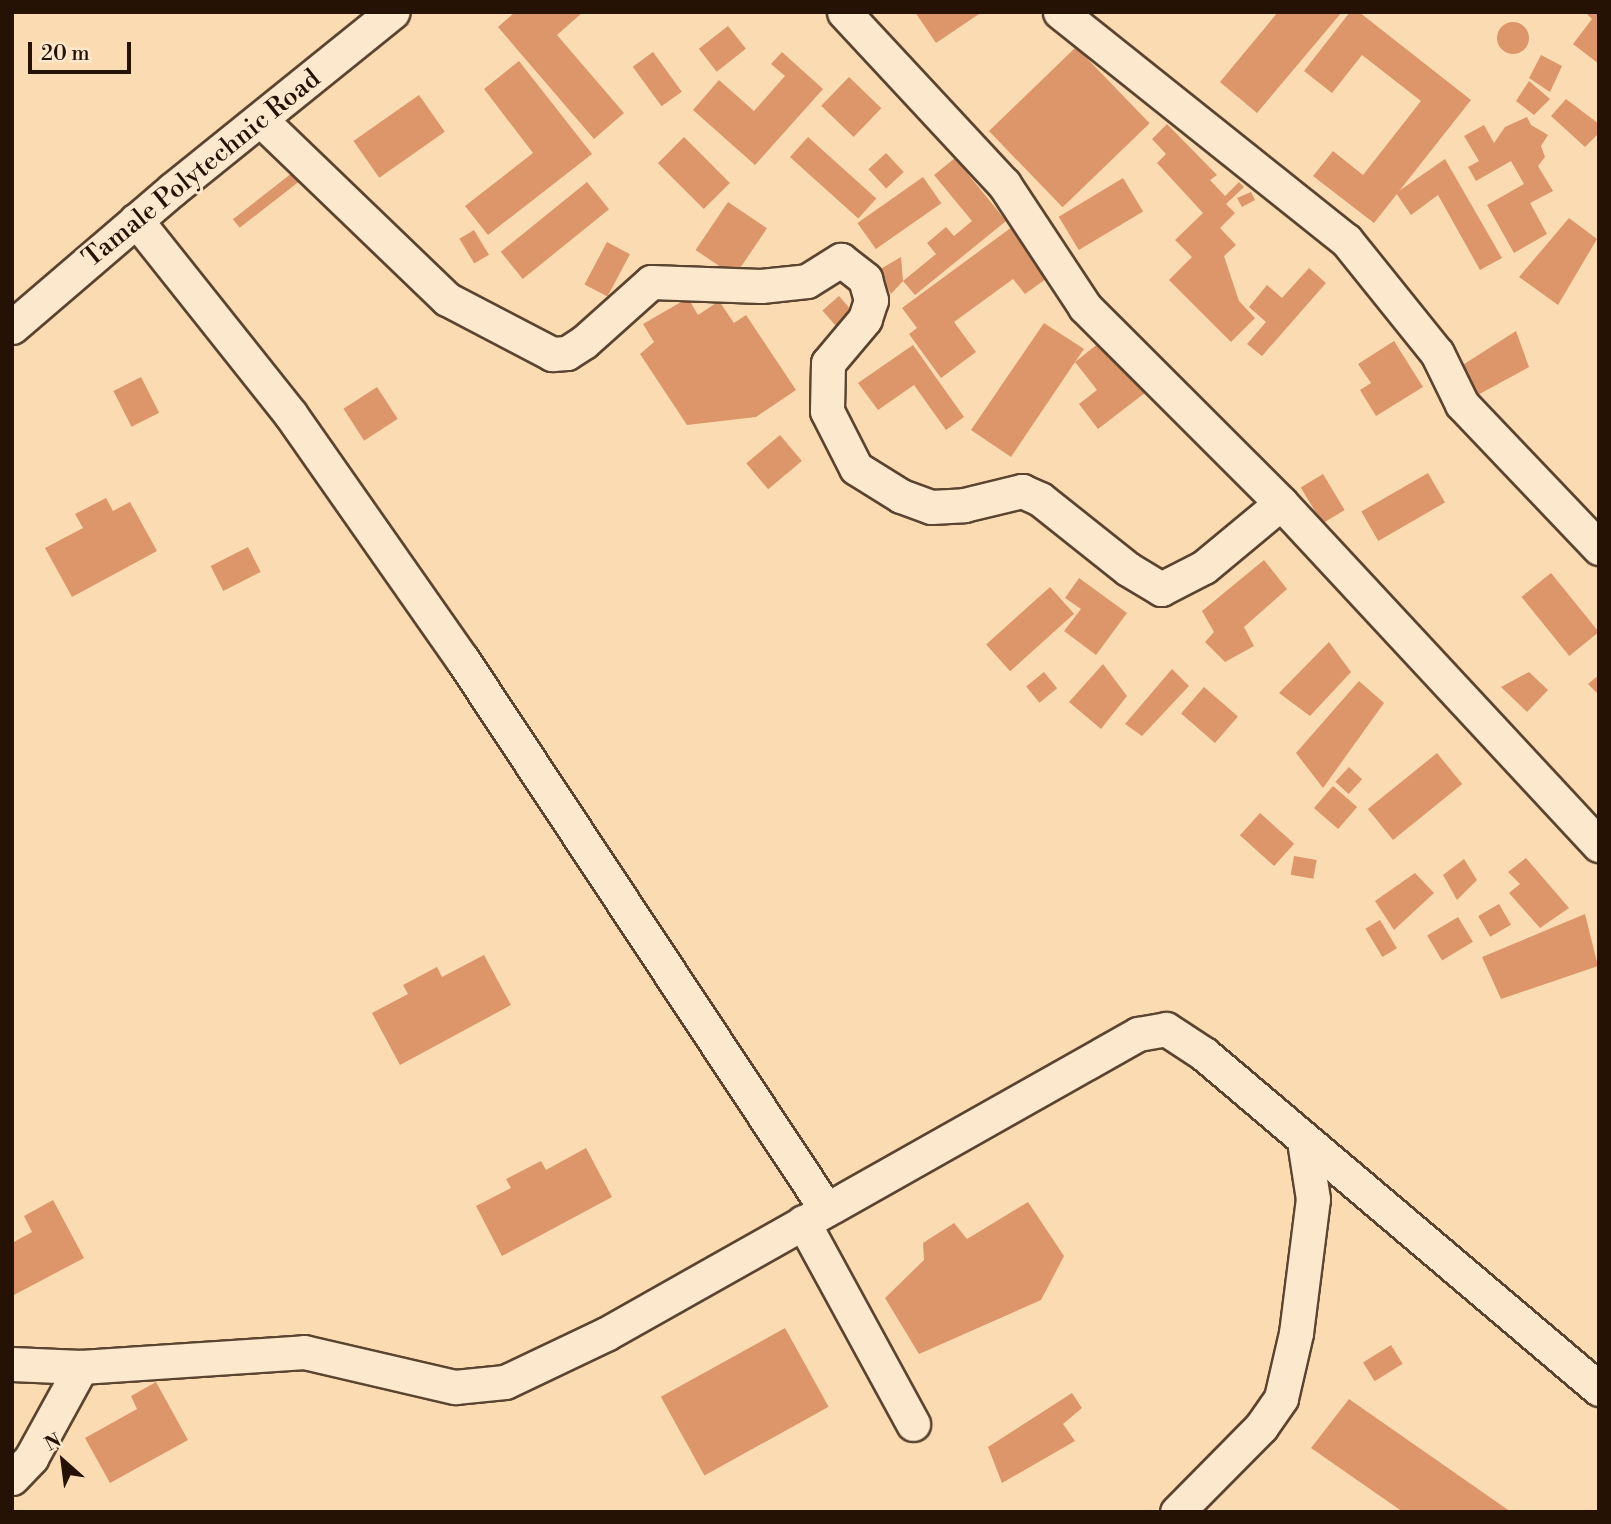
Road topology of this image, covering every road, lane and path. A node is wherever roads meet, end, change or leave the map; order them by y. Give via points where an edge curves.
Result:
1 (392, 12) edge
2 (844, 12) edge
3 (1060, 12) edge
4 (261, 120) junction
5 (136, 220) junction
6 (12, 327) edge
7 (1281, 503) junction
8 (1599, 548) edge
9 (1599, 845) edge
10 (1304, 1141) junction
11 (815, 1215) junction
12 (12, 1364) edge
13 (81, 1367) junction
14 (1599, 1389) edge
15 (913, 1424) dead end
16 (12, 1478) edge
17 (1177, 1512) edge

1 - 4 street, Tamale Polytechnic Road
2 - 7 street via 1004,184 1085,307
3 - 8 street via 1346,240 1437,353 1462,404
4 - 5 street, Tamale Polytechnic Road
4 - 7 street via 447,299 552,355 567,353 584,342 651,282 761,286 807,281 841,260 865,279 871,300 865,318 828,363 827,411 856,468 901,496 931,507 964,505 1022,491 1040,499 1128,569 1161,589 1204,567
5 - 6 street, Tamale Polytechnic Road
5 - 11 street via 291,415 462,659
7 - 9 street
10 - 11 street via 1204,1054 1167,1029 1138,1034
10 - 14 street
10 - 17 street via 1313,1199 1296,1333 1281,1398 1261,1427
11 - 13 street via 606,1334 505,1382 455,1387 303,1352
11 - 15 street
12 - 13 street
13 - 16 street via 31,1458

